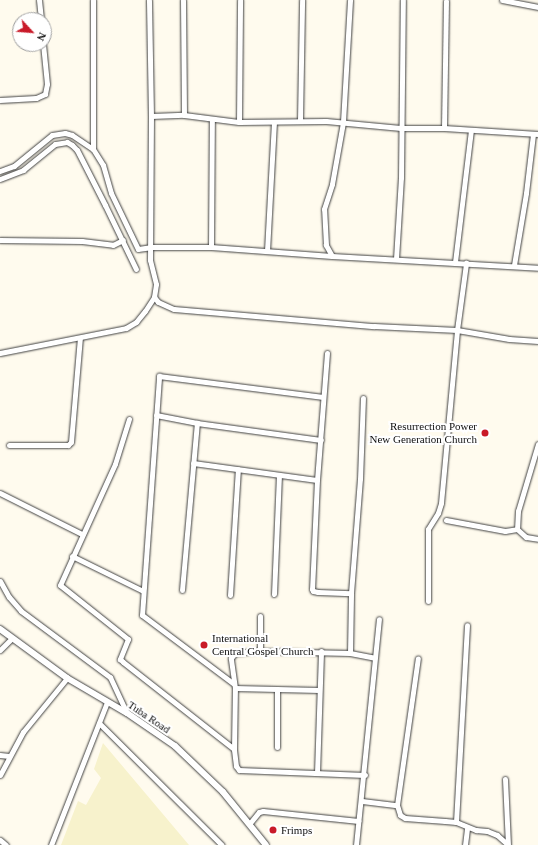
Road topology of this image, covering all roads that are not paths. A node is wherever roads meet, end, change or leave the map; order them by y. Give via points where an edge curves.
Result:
1 (39, 0) edge
2 (93, 0) edge
3 (149, 0) edge
4 (183, 0) edge
5 (240, 0) edge
6 (302, 0) edge
7 (350, 0) edge
8 (403, 0) edge
9 (502, 0) edge
10 (446, 1) edge
11 (538, 7) edge
12 (40, 12) edge
13 (44, 52) edge
14 (0, 100) edge
15 (184, 115) junction
16 (151, 116) junction
17 (212, 119) junction
18 (300, 120) junction
19 (239, 122) junction
20 (274, 122) junction
21 (342, 122) junction
22 (401, 128) junction
23 (444, 128) junction
24 (471, 130) junction
25 (536, 134) edge
26 (93, 149) junction
27 (0, 171) edge
28 (0, 179) edge
29 (0, 240) edge
30 (123, 240) junction
31 (152, 247) junction
32 (212, 247) junction
33 (268, 251) junction
34 (332, 256) junction
35 (396, 259) junction
36 (455, 262) junction
37 (466, 263) junction
38 (514, 265) junction
39 (538, 268) edge
40 (136, 269) dead end
41 (154, 297) junction
42 (457, 330) junction
43 (80, 338) junction
44 (538, 341) edge
45 (0, 352) edge
46 (327, 353) dead end
47 (323, 397) junction
48 (363, 398) dead end
49 (156, 416) junction
50 (129, 419) dead end
51 (198, 423) junction
52 (320, 440) junction
53 (538, 444) edge
54 (9, 445) dead end
55 (193, 463) junction
56 (238, 469) junction
57 (279, 476) junction
58 (317, 480) junction
59 (0, 493) edge
60 (446, 520) dead end
61 (517, 529) junction
62 (82, 534) junction
63 (538, 539) edge
64 (72, 556) junction
65 (0, 581) edge
66 (182, 590) dead end
67 (143, 591) junction
68 (351, 593) junction
69 (274, 594) dead end
70 (230, 595) dead end
71 (428, 601) dead end
72 (260, 616) dead end
73 (379, 619) dead end
74 (467, 625) dead end
75 (0, 629) edge
76 (11, 639) junction
77 (0, 650) edge
78 (260, 651) junction
79 (321, 651) junction
80 (350, 653) junction
81 (375, 658) junction
82 (418, 658) dead end
83 (67, 678) junction
84 (234, 686) junction
85 (277, 689) junction
86 (320, 690) junction
87 (107, 702) junction
88 (127, 713) junction
89 (99, 723) junction
90 (277, 746) dead end
91 (234, 749) junction
92 (0, 755) edge
93 (9, 756) junction
94 (317, 773) junction
95 (365, 774) junction
96 (0, 775) edge
97 (505, 779) dead end
98 (362, 801) junction
99 (397, 805) junction
100 (358, 821) junction
101 (456, 822) junction
102 (250, 823) junction
103 (467, 828) junction
104 (0, 840) edge
105 (508, 844) edge
106 (6, 845) edge
107 (51, 845) edge
108 (222, 845) edge
109 (266, 845) edge
110 (356, 845) edge
111 (465, 845) edge

1 - 12 street
2 - 26 street
3 - 16 street
4 - 15 street
5 - 19 street
6 - 18 street
7 - 21 street
8 - 22 street
9 - 11 street
10 - 23 street
13 - 14 street via 47,84 45,94 36,98
15 - 16 street
15 - 17 street
16 - 31 street
17 - 19 street
17 - 32 street
18 - 20 street
18 - 21 street
19 - 20 street
20 - 33 street
21 - 22 street
21 - 34 street via 332,184 324,209 326,244
22 - 23 street
22 - 35 street
23 - 24 street
24 - 25 street
24 - 36 street
25 - 38 street
26 - 27 street via 72,135 65,133 52,136 14,166
26 - 31 street via 103,165 111,194 136,246 138,249
28 - 30 street via 23,170 55,144 67,142 77,150
29 - 30 street via 46,239 113,245
30 - 40 street
31 - 32 street
31 - 41 street via 150,260 156,284
32 - 33 street
33 - 34 street
34 - 35 street
35 - 36 street
36 - 37 street
37 - 38 street
37 - 42 street
38 - 39 street
41 - 42 street via 158,302 174,309 374,326
41 - 43 street via 136,322 126,328
42 - 44 street
42 - 71 street via 441,504 428,529
43 - 45 street
43 - 54 street via 71,442 68,445
46 - 47 street
47 - 49 street via 159,376
47 - 52 street
48 - 68 street via 360,480
49 - 51 street
49 - 67 street
50 - 62 street via 115,464
51 - 52 street
51 - 55 street
52 - 58 street
53 - 61 street via 518,511
55 - 56 street
55 - 66 street
56 - 57 street
56 - 70 street
57 - 58 street
57 - 69 street
58 - 68 street via 312,591
59 - 62 street
60 - 61 street via 505,531
61 - 63 street via 526,537
62 - 64 street
64 - 67 street
64 - 91 street via 60,585 128,638 120,659
65 - 88 street via 21,611 110,677
67 - 84 street via 142,615
68 - 80 street
72 - 78 street
73 - 81 street
74 - 101 street
75 - 76 street, Tuba Road
76 - 77 street
76 - 83 street, Tuba Road
78 - 79 street
78 - 84 street via 233,654 231,658
79 - 80 street
79 - 86 street
80 - 81 street
81 - 95 street
82 - 99 street
83 - 87 street, Tuba Road
83 - 93 street via 23,732
84 - 85 street
84 - 91 street
85 - 86 street
85 - 90 street
86 - 94 street
87 - 88 street, Tuba Road
87 - 89 street
88 - 102 street, Tuba Road via 175,746 223,792
89 - 107 street
89 - 108 street
91 - 94 street via 236,766 242,771
92 - 93 street
93 - 96 street
94 - 95 street
95 - 98 street
97 - 105 street
98 - 99 street
98 - 100 street
99 - 101 street via 400,815 405,818
100 - 102 street via 263,811
100 - 110 street
101 - 103 street
102 - 109 street, Tuba Road
103 - 105 street via 497,835
103 - 111 street
104 - 106 street

